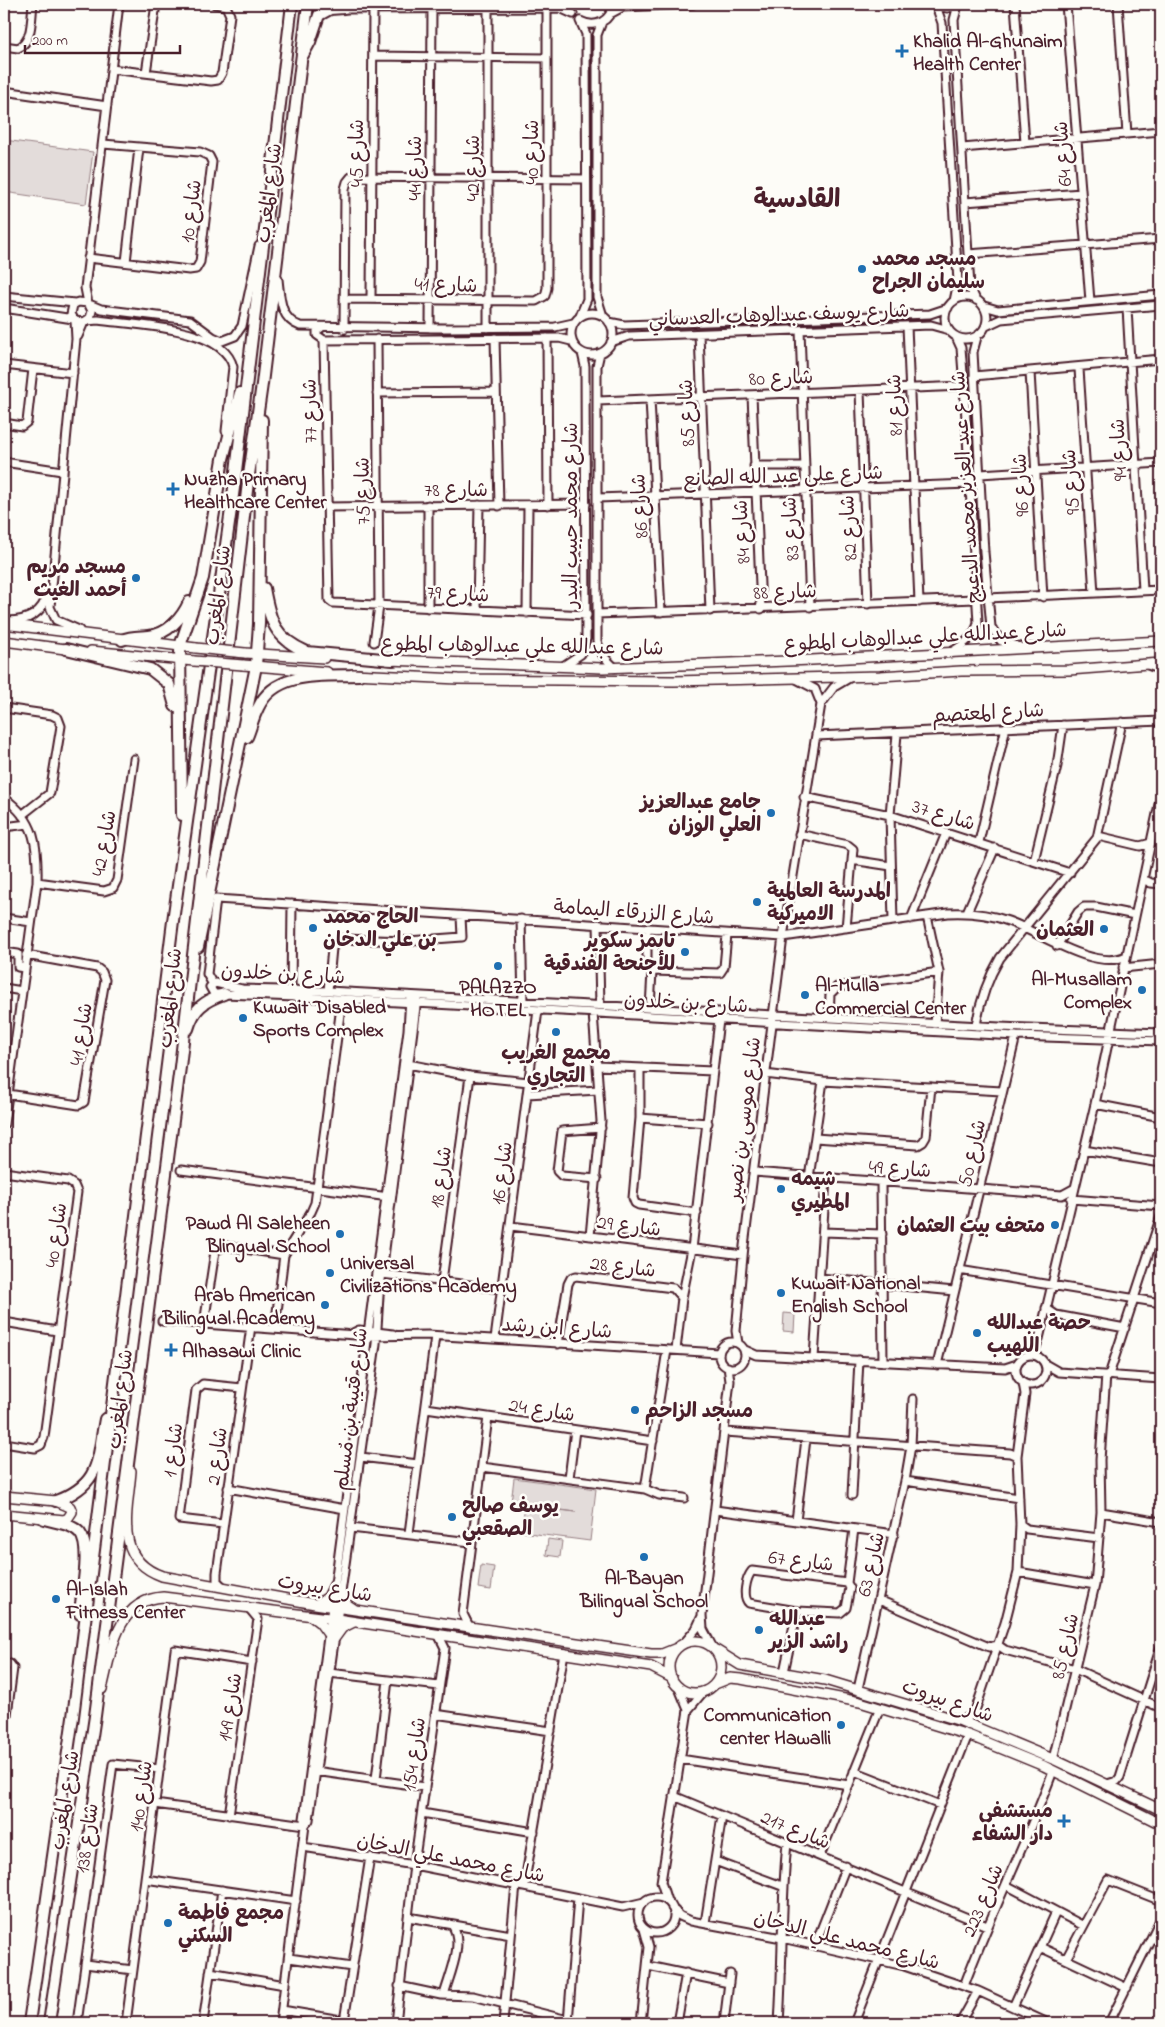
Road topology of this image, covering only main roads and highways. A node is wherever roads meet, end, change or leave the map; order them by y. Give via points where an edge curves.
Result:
1 (292, 4) edge
2 (308, 4) edge
3 (343, 6) edge
4 (301, 57) junction
5 (249, 356) junction
6 (262, 384) junction
7 (205, 566) junction
8 (260, 568) junction
9 (4, 623) edge
10 (122, 640) junction
11 (4, 641) edge
12 (1161, 642) edge
13 (180, 646) junction
14 (66, 649) junction
15 (257, 654) junction
16 (178, 660) junction
17 (393, 660) junction
18 (1161, 664) edge
19 (256, 666) junction
20 (359, 675) junction
21 (182, 752) junction
22 (233, 778) junction
23 (173, 920) junction
24 (189, 979) junction
25 (224, 994) road end
26 (180, 1061) junction
27 (120, 1352) junction
28 (137, 1396) junction
29 (4, 1496) edge
30 (56, 1501) junction
31 (4, 1514) edge
32 (44, 1519) junction
33 (334, 1585) road end
34 (341, 1593) road end
35 (316, 1604) junction
36 (356, 1610) junction
37 (307, 1615) junction
38 (354, 1622) junction
39 (514, 1634) junction
40 (512, 1645) junction
41 (680, 1646) junction
42 (714, 1648) junction
43 (619, 1650) junction
44 (568, 1654) junction
45 (806, 1676) junction
46 (672, 1678) junction
47 (825, 1680) junction
48 (715, 1684) junction
49 (803, 1690) junction
50 (824, 1694) junction
51 (95, 1716) junction
52 (73, 1717) junction
53 (1009, 1746) junction
54 (1026, 1747) junction
55 (1022, 1756) junction
56 (1057, 1761) junction
57 (1054, 1771) junction
58 (1161, 1810) edge
59 (1161, 1824) edge
60 (39, 1969) junction
61 (51, 1993) junction
62 (29, 2023) edge
63 (33, 2023) edge
64 (48, 2023) edge
65 (53, 2023) edge

1 - 5 highway, شارع المغرب
2 - 4 highway, شارع المغرب
3 - 4 highway via 319,14 310,42
4 - 6 highway, شارع المغرب
5 - 7 highway via 223,459
5 - 23 highway, شارع المغرب via 234,488
6 - 8 highway
6 - 24 highway, شارع المغرب
7 - 10 highway via 188,605 174,624 158,634
7 - 13 highway
8 - 15 highway
8 - 17 highway via 271,621 295,647 307,652
9 - 10 main road, شارع عبدالله علي عبدالوهاب المطوع
10 - 13 main road, شارع عبدالله علي عبدالوهاب المطوع
11 - 14 main road, شارع عبدالله علي عبدالوهاب المطوع
12 - 17 main road, شارع عبدالله علي عبدالوهاب المطوع via 615,668
13 - 15 main road, شارع عبدالله علي عبدالوهاب المطوع, bridge
13 - 16 highway
14 - 16 main road, شارع عبدالله علي عبدالوهاب المطوع
14 - 21 highway via 137,665 160,675 169,684 174,698
15 - 17 main road, شارع عبدالله علي عبدالوهاب المطوع
15 - 19 highway
16 - 19 main road, شارع عبدالله علي عبدالوهاب المطوع, bridge
16 - 21 highway
18 - 20 main road, شارع عبدالله علي عبدالوهاب المطوع via 1069,670 674,680
19 - 20 main road, شارع عبدالله علي عبدالوهاب المطوع
19 - 22 highway
20 - 22 highway via 288,680 273,690 258,708
21 - 23 highway via 182,809
22 - 24 highway via 209,900
23 - 27 highway, شارع المغرب
24 - 26 highway, شارع المغرب
25 - 26 highway via 198,1007 188,1027
26 - 28 highway, شارع المغرب
27 - 30 highway via 96,1466 84,1487 76,1494
27 - 52 highway, شارع المغرب
28 - 35 main road, شارع بيروت via 127,1533 130,1552 141,1565 157,1575
28 - 51 highway, شارع المغرب
29 - 30 main road
30 - 32 main road via 70,1507 71,1515 64,1520
31 - 32 main road
32 - 52 highway via 71,1526 80,1533 85,1544
33 - 35 main road via 328,1597
34 - 36 main road via 347,1605
35 - 36 main road, شارع بيروت
36 - 39 main road, شارع بيروت
37 - 38 main road, شارع بيروت
37 - 38 main road via 320,1623 331,1637
37 - 51 main road, شارع بيروت via 168,1597 140,1604 127,1615 118,1630
38 - 40 main road, شارع بيروت
39 - 40 main road via 510,1640
39 - 43 main road, شارع بيروت
40 - 44 main road, شارع بيروت
41 - 42 main road via 695,1641
41 - 43 main road, شارع بيروت via 658,1654
41 - 46 main road via 669,1664
42 - 45 main road, شارع بيروت via 740,1665
42 - 48 main road via 721,1665
43 - 44 main road via 617,1657
44 - 46 main road, شارع بيروت via 654,1667
45 - 47 main road, شارع بيروت
45 - 49 main road via 810,1684
46 - 48 main road via 678,1686 690,1692 704,1691
47 - 50 main road via 819,1687
47 - 53 main road, شارع بيروت via 961,1721
48 - 49 main road, شارع بيروت via 738,1678
49 - 50 main road, شارع بيروت
50 - 53 main road, شارع بيروت
51 - 61 highway, شارع المغرب
52 - 60 highway, شارع المغرب
53 - 54 main road, شارع بيروت
53 - 55 main road, شارع بيروت
54 - 55 main road via 1021,1751
54 - 56 main road, شارع بيروت
55 - 57 main road, شارع بيروت
56 - 57 main road
56 - 58 main road, شارع بيروت
57 - 59 main road, شارع بيروت
60 - 62 highway
60 - 63 highway
61 - 64 highway
61 - 65 highway

